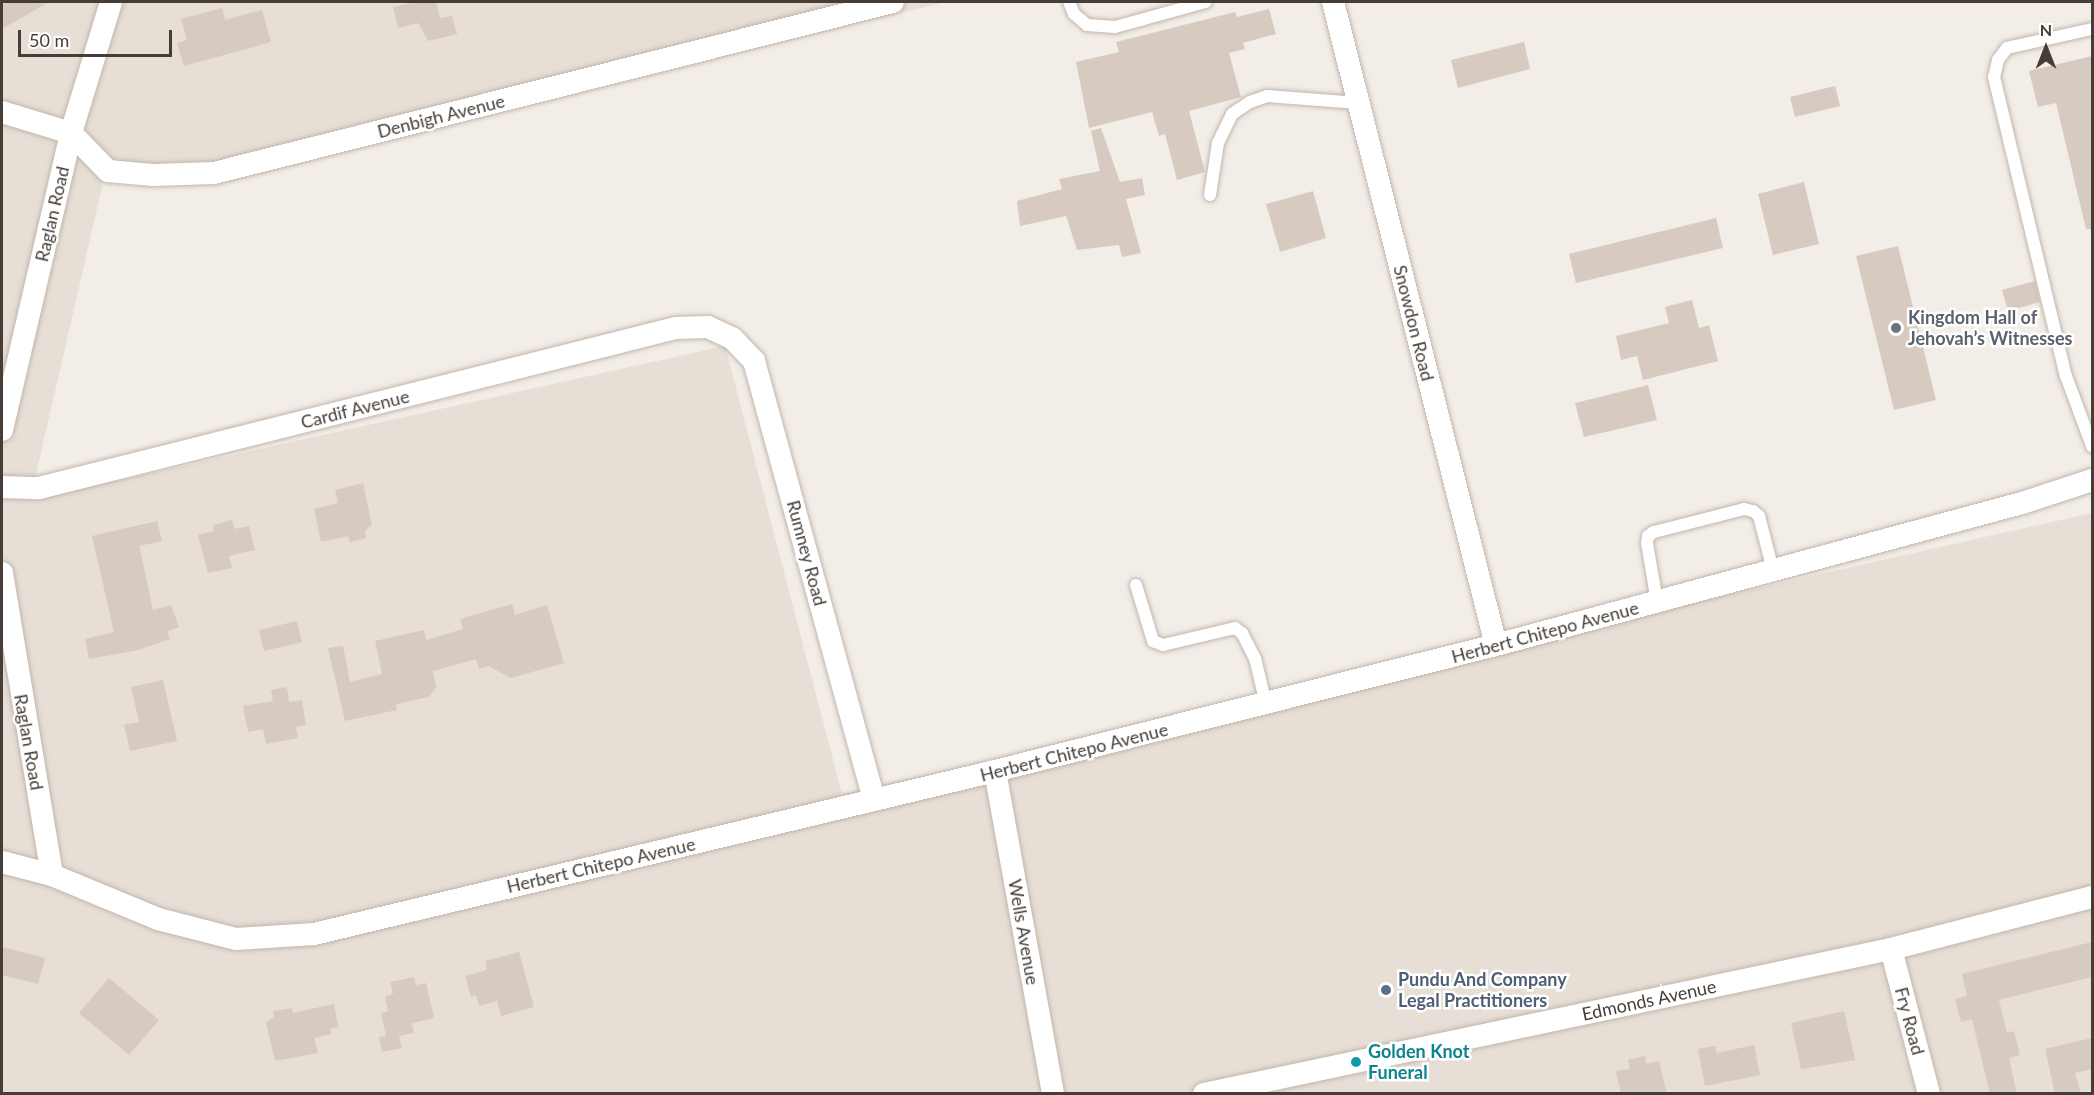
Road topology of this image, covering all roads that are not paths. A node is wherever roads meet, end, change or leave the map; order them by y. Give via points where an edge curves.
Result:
1 (111, 2) edge
2 (893, 2) edge
3 (1069, 2) edge
4 (1206, 2) edge
5 (1333, 2) edge
6 (2092, 29) edge
7 (1358, 103) junction
8 (2, 112) edge
9 (71, 133) junction
10 (1210, 195) dead end
11 (708, 327) joint
12 (2, 430) edge
13 (2092, 446) edge
14 (2092, 480) edge
15 (2, 487) edge
16 (1773, 570) junction
17 (2, 573) edge
18 (1136, 585) dead end
19 (1657, 602) junction
20 (1496, 645) junction
21 (1266, 704) junction
22 (995, 771) junction
23 (874, 801) junction
24 (2, 862) edge
25 (52, 875) junction
26 (2092, 897) edge
27 (1891, 949) junction
28 (1053, 1094) edge
29 (1204, 1094) edge
30 (1929, 1094) edge

1 - 9 street, Raglan Road
2 - 9 street, Denbigh Avenue via 214,173 153,176 108,171
3 - 4 lane via 1074,14 1088,25 1114,27
5 - 7 street, Snowdon Road
6 - 13 lane via 2007,48 1998,60 1994,77 2066,376
7 - 10 lane via 1267,96 1250,102 1232,114 1218,143
7 - 20 street, Snowdon Road
8 - 9 street
9 - 12 street, Raglan Road
11 - 15 street, Cardif Avenue via 676,328 39,488
11 - 23 street, Rumney Road via 732,338 754,362
14 - 16 street, Herbert Chitepo Avenue via 2022,503
16 - 19 street, Herbert Chitepo Avenue
16 - 19 lane via 1759,516 1753,511 1744,509 1654,532 1647,543
17 - 25 street, Raglan Road
18 - 21 lane via 1153,641 1163,645 1235,628 1242,633 1255,658
19 - 20 street, Herbert Chitepo Avenue
20 - 21 street, Herbert Chitepo Avenue
21 - 22 street, Herbert Chitepo Avenue
22 - 23 street, Herbert Chitepo Avenue
22 - 28 street, Wells Avenue
23 - 25 street, Herbert Chitepo Avenue via 314,934 236,939 158,919
24 - 25 street, Herbert Chitepo Avenue
26 - 27 street, Edmonds Avenue
27 - 29 street, Edmonds Avenue
27 - 30 street, Fry Road

